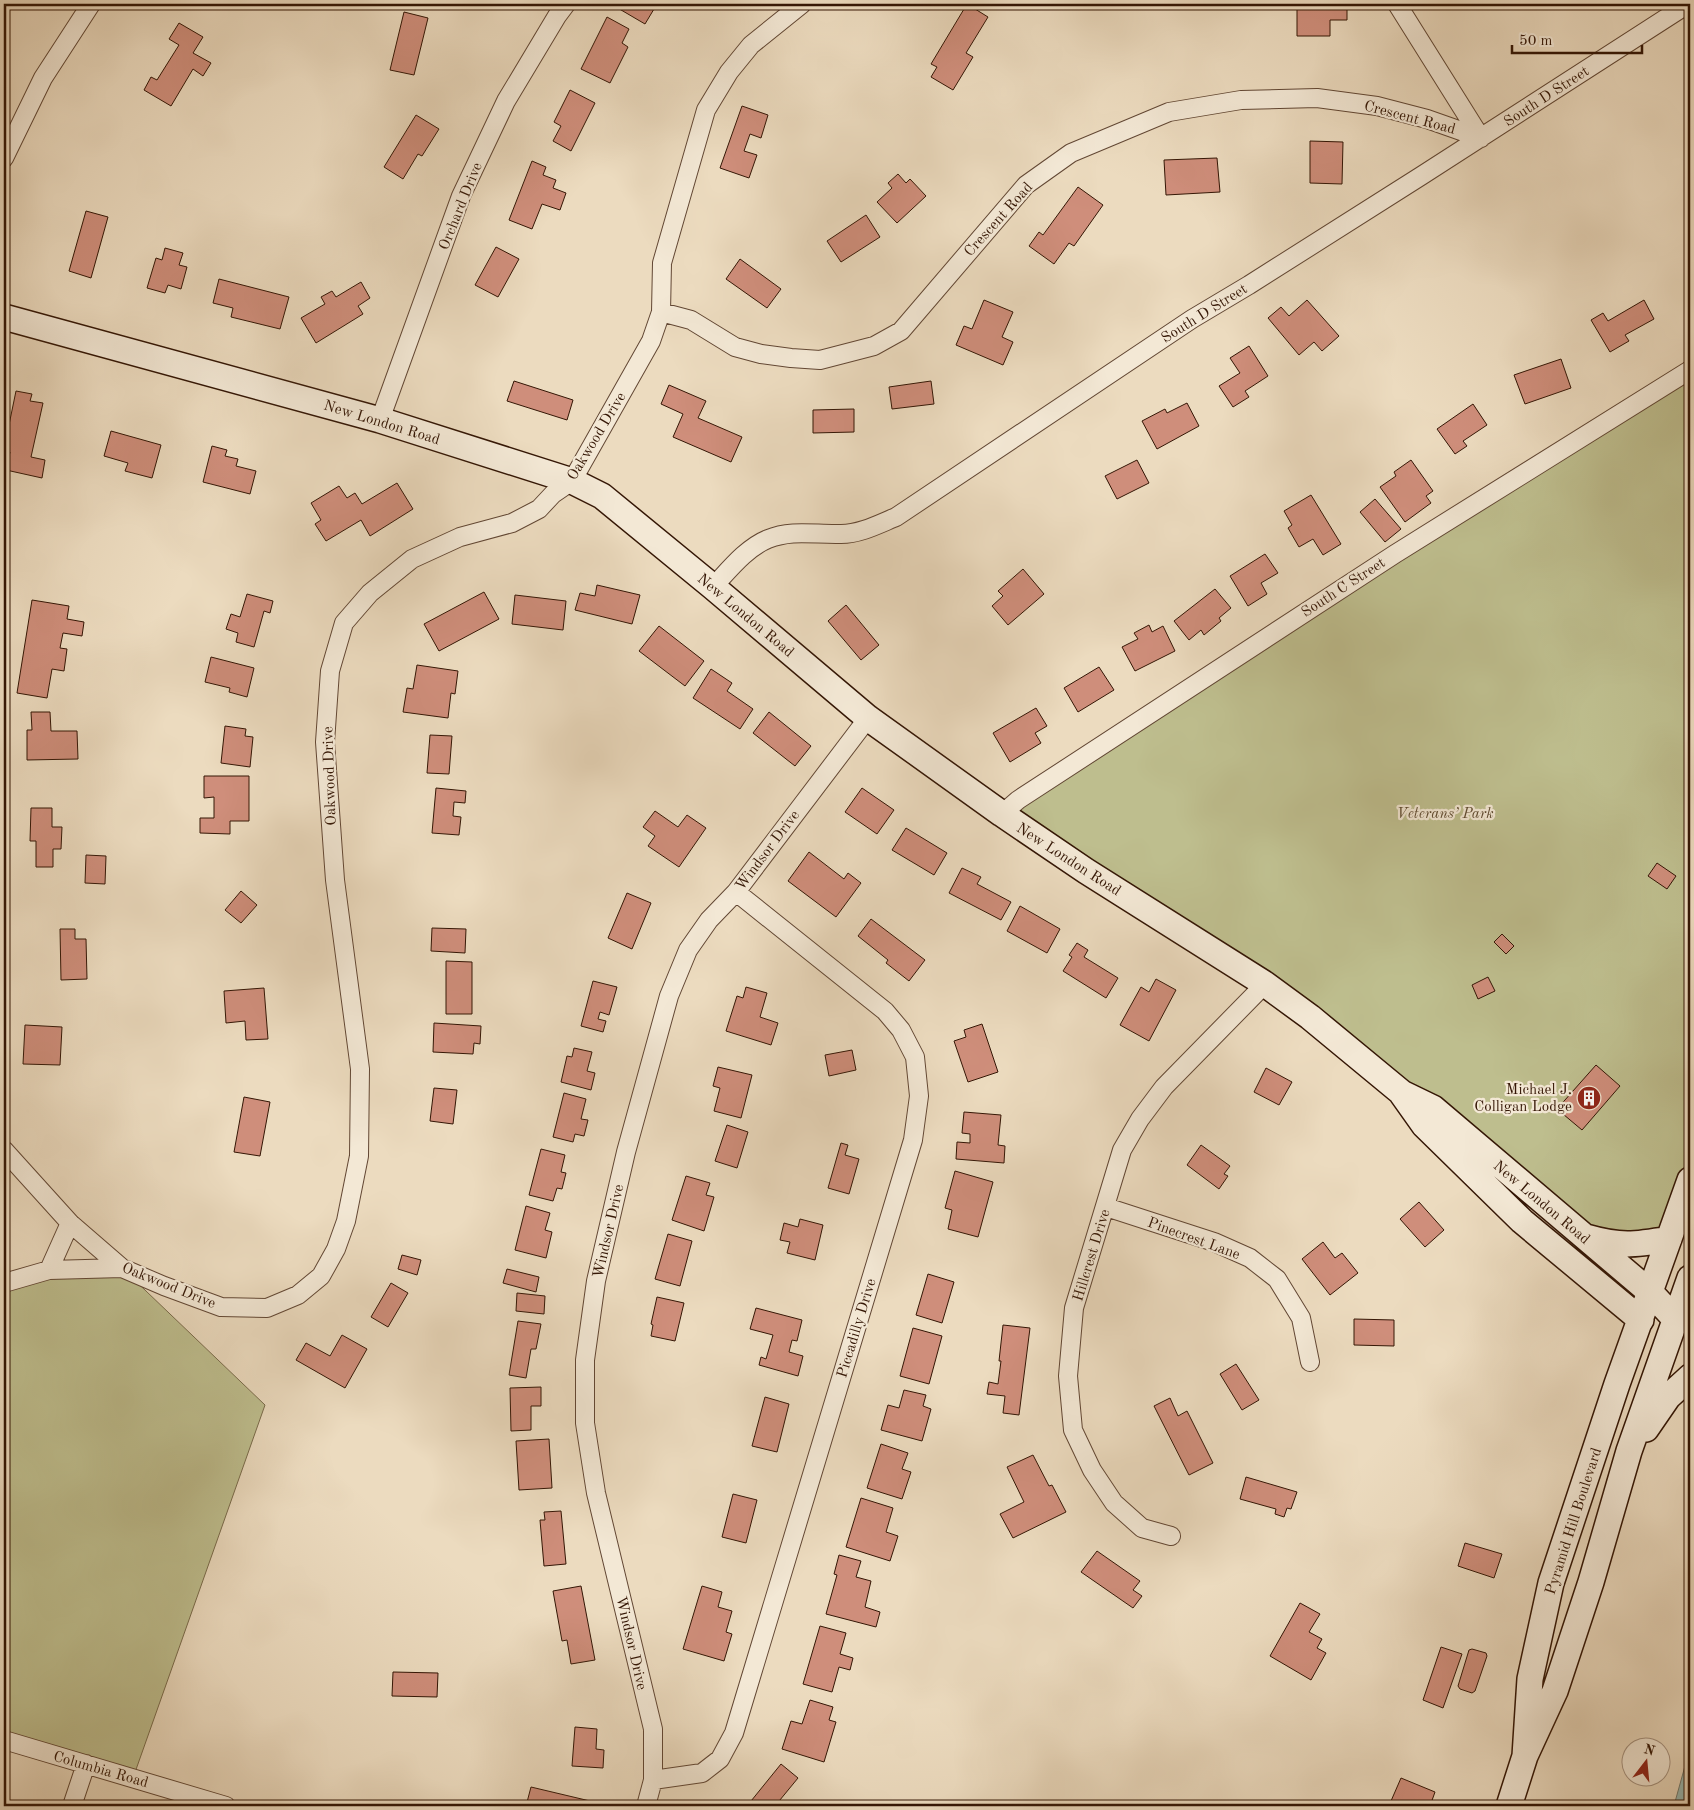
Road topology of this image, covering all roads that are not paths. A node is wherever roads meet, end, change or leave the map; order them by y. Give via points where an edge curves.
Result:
1 (91, 4) edge
2 (566, 4) edge
3 (802, 4) edge
4 (1397, 4) edge
5 (1679, 6) edge
6 (1481, 138) junction
7 (4, 158) edge
8 (661, 312) junction
9 (4, 317) edge
10 (1690, 370) edge
11 (380, 420) junction
12 (572, 481) junction
13 (713, 587) junction
14 (868, 718) junction
15 (1002, 814) junction
16 (736, 892) junction
17 (1265, 984) junction
18 (1402, 1093) junction
19 (4, 1150) edge
20 (1690, 1180) edge
21 (1106, 1207) junction
22 (70, 1223) junction
23 (1581, 1236) junction
24 (1669, 1239) junction
25 (122, 1268) junction
26 (49, 1270) junction
27 (1690, 1278) edge
28 (4, 1283) edge
29 (1651, 1293) junction
30 (1641, 1320) junction
31 (1683, 1324) edge
32 (1310, 1362) dead end
33 (1690, 1378) edge
34 (1629, 1451) junction
35 (1171, 1536) dead end
36 (4, 1740) edge
37 (1525, 1756) junction
38 (86, 1764) junction
39 (653, 1780) junction
40 (72, 1806) edge
41 (226, 1806) edge
42 (646, 1806) edge
43 (1509, 1806) edge

1 - 7 street via 43,78
2 - 11 street, Orchard Drive via 506,101 461,196
3 - 8 street, Oakwood Drive via 751,45 729,72 706,110 662,263
4 - 6 street
5 - 6 street, South D Street
6 - 8 street, Crescent Road via 1377,106 1317,98 1241,100 1169,112 1071,153 1026,185 901,330 874,346 820,360 761,354 735,347 691,320
6 - 13 street, South D Street via 1192,319 896,517 843,534 793,532 768,539 742,556
8 - 12 street, Oakwood Drive via 651,341
9 - 11 street, New London Road
10 - 15 street, South C Street via 1395,554 1018,800
11 - 12 street, New London Road
12 - 13 street, New London Road via 602,496
12 - 25 street, Oakwood Drive via 539,509 512,523 460,538 412,559 370,593 344,623 330,671 325,742 335,880 360,1070 359,1156 346,1221 321,1276 298,1295 267,1308 221,1307
13 - 14 street, New London Road
14 - 15 street, New London Road
14 - 16 street, Windsor Drive
15 - 17 street, New London Road
16 - 39 street, Windsor Drive via 709,920 688,950 669,996 626,1152 596,1281 585,1360 585,1423 596,1493 653,1729
16 - 39 street, Piccadilly Drive via 885,1011 901,1030 915,1057 919,1096 913,1140 734,1733 720,1759 702,1773
17 - 18 street, New London Road
17 - 21 street, Hillcrest Drive via 1164,1087 1140,1119 1122,1150
18 - 23 street, New London Road via 1433,1108
18 - 30 street, New London Road via 1424,1126 1522,1221
19 - 22 street, Oakwood Drive
20 - 24 street, Pyramid Hill Boulevard
21 - 32 street, Pinecrest Lane via 1214,1242 1250,1258 1277,1279 1301,1318
21 - 35 street, Hillcrest Drive via 1074,1308 1068,1376 1073,1430 1092,1470 1114,1503 1142,1528
22 - 25 street, Oakwood Drive
22 - 26 street
23 - 24 street via 1620,1245
23 - 29 street, New London Road
24 - 29 street, Pyramid Hill Boulevard
25 - 26 street
26 - 28 street
27 - 31 street, Pyramid Hill Boulevard
29 - 30 street, Pyramid Hill Boulevard
29 - 31 street, New London Road
30 - 31 street
30 - 37 street, Pyramid Hill Boulevard via 1551,1583 1530,1679
31 - 34 street, Pyramid Hill Boulevard
33 - 34 street via 1668,1397
34 - 37 street, Pyramid Hill Boulevard via 1555,1690
36 - 38 street, Columbia Road
37 - 43 street, Pyramid Hill Boulevard
38 - 40 street
38 - 41 street, Columbia Road
39 - 42 street, Windsor Drive

